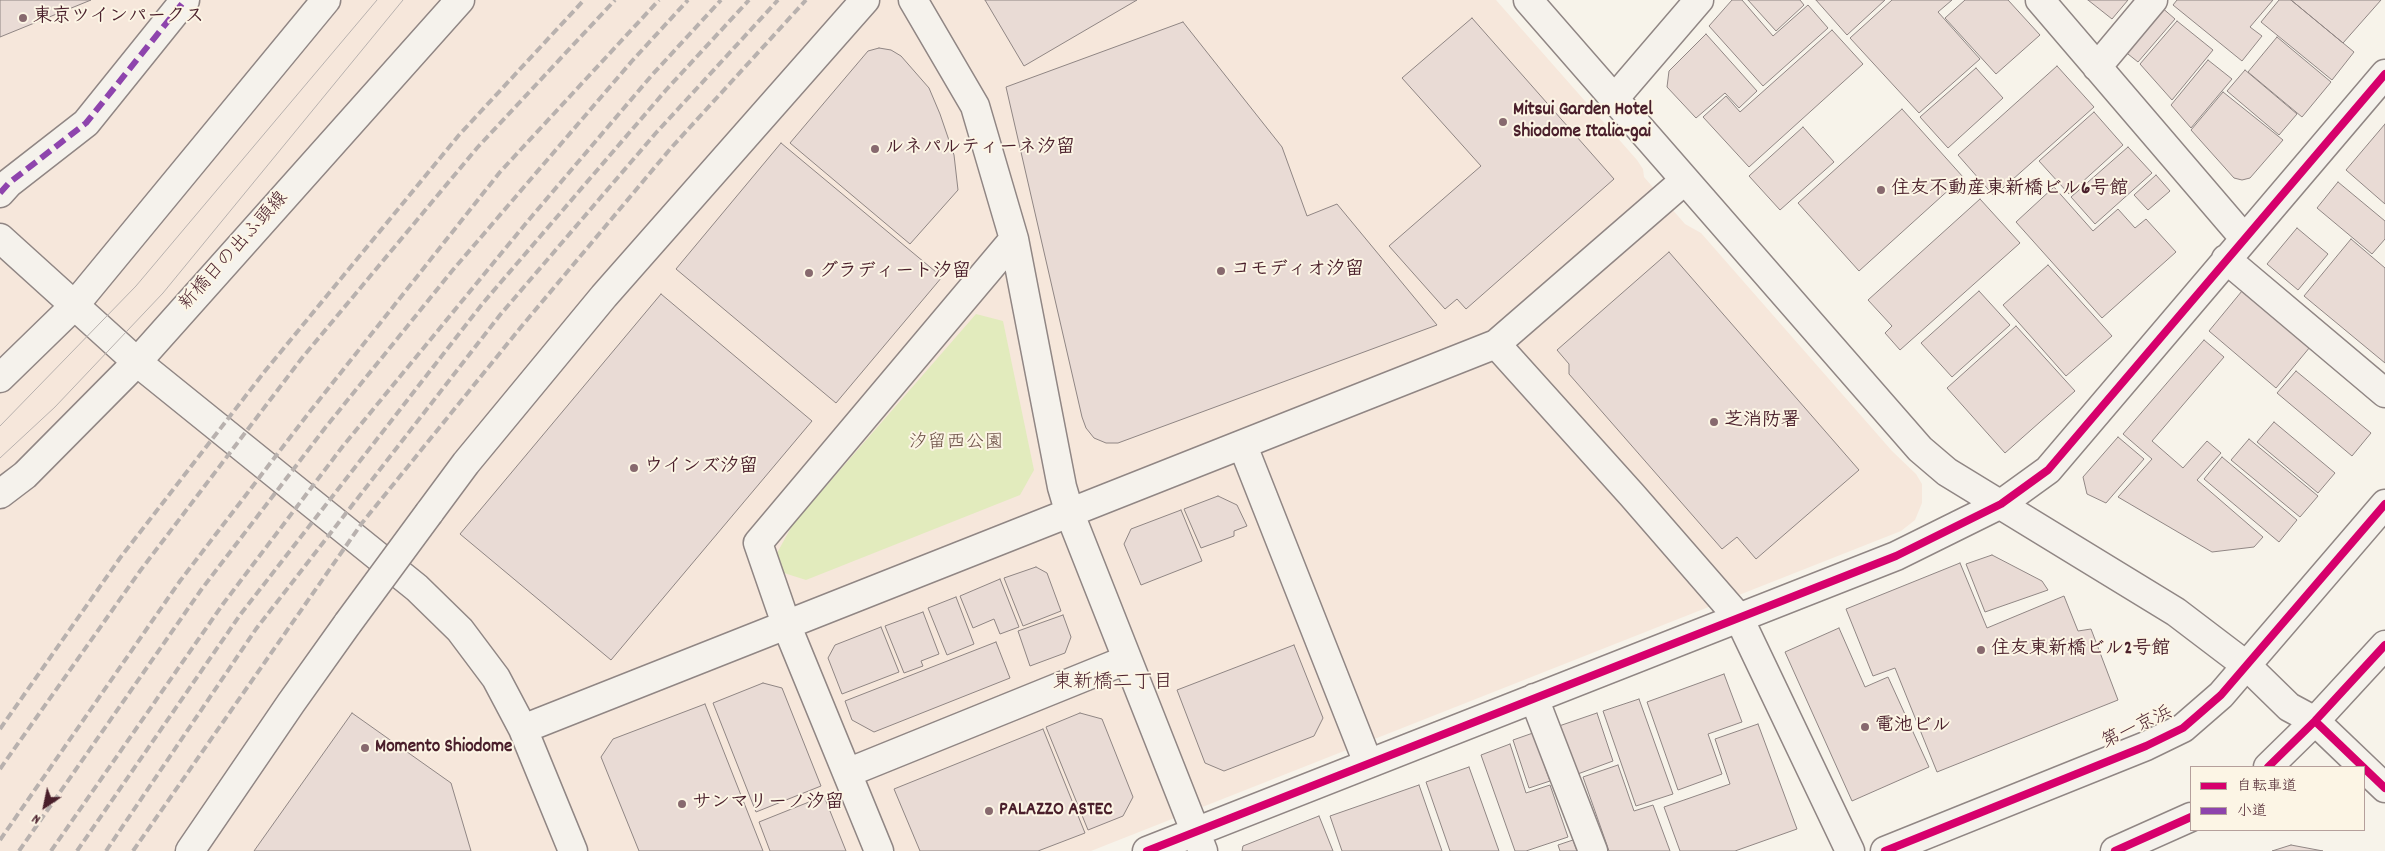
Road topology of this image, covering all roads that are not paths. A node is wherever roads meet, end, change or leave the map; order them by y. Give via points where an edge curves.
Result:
1 (185, 0) edge
2 (326, 0) edge
3 (460, 0) edge
4 (865, 0) edge
5 (913, 0) edge
6 (1528, 0) edge
7 (1699, 0) edge
8 (2040, 0) edge
9 (2154, 0) edge
10 (2097, 67) junction
11 (2385, 74) edge
12 (1614, 99) junction
13 (1685, 180) junction
14 (0, 193) edge
15 (0, 238) edge
16 (2244, 238) junction
17 (1014, 239) junction
18 (2226, 259) junction
19 (73, 306) junction
20 (1496, 344) junction
21 (137, 362) junction
22 (0, 378) edge
23 (2385, 393) edge
24 (1243, 446) junction
25 (0, 494) edge
26 (2001, 504) junction
27 (2385, 504) edge
28 (1070, 514) junction
29 (1739, 618) junction
30 (786, 624) junction
31 (2385, 645) edge
32 (1126, 660) junction
33 (2247, 666) junction
34 (1534, 698) junction
35 (2315, 721) junction
36 (523, 728) junction
37 (1368, 763) junction
38 (2269, 766) edge
39 (2362, 766) edge
40 (2365, 769) edge
41 (847, 773) junction
42 (2385, 788) edge
43 (2190, 817) edge
44 (1199, 841) edge
45 (190, 851) edge
46 (574, 851) edge
47 (879, 851) edge
48 (1147, 851) edge
49 (1594, 851) edge
50 (1850, 851) edge
51 (1885, 851) edge
52 (2116, 851) edge

1 - 14 main road via 86,123
2 - 19 main road
3 - 21 main road, 新橋日の出ふ頭線
4 - 45 main road, bridge via 604,296 466,463 290,703
5 - 17 main road via 976,106
6 - 12 main road
7 - 12 main road
8 - 10 main road
9 - 10 main road
10 - 16 main road
11 - 16 main road
12 - 13 main road
13 - 20 main road
13 - 26 main road via 1920,448 1947,472
15 - 19 main road
16 - 18 main road
17 - 28 main road
17 - 30 main road via 758,543
18 - 23 main road
18 - 26 main road via 2048,470
19 - 21 main road
19 - 22 main road
20 - 24 main road
20 - 29 main road
21 - 25 main road, 新橋日の出ふ頭線 via 25,475
21 - 36 main road via 417,588 460,630 491,671
24 - 28 main road
24 - 37 main road
26 - 29 main road via 1896,556
26 - 33 main road via 2176,612
27 - 33 main road, 第一京浜
28 - 30 main road
28 - 32 main road
29 - 34 main road
29 - 50 main road
30 - 36 main road
30 - 41 main road
31 - 35 main road
32 - 41 main road
32 - 44 main road
33 - 35 main road via 2290,707
33 - 51 main road, 第一京浜 via 2221,695 2183,728 2154,743
34 - 37 main road
34 - 49 main road
35 - 38 main road
35 - 39 main road
36 - 46 main road
37 - 44 main road
40 - 42 main road
41 - 47 main road
43 - 52 main road
44 - 48 main road

